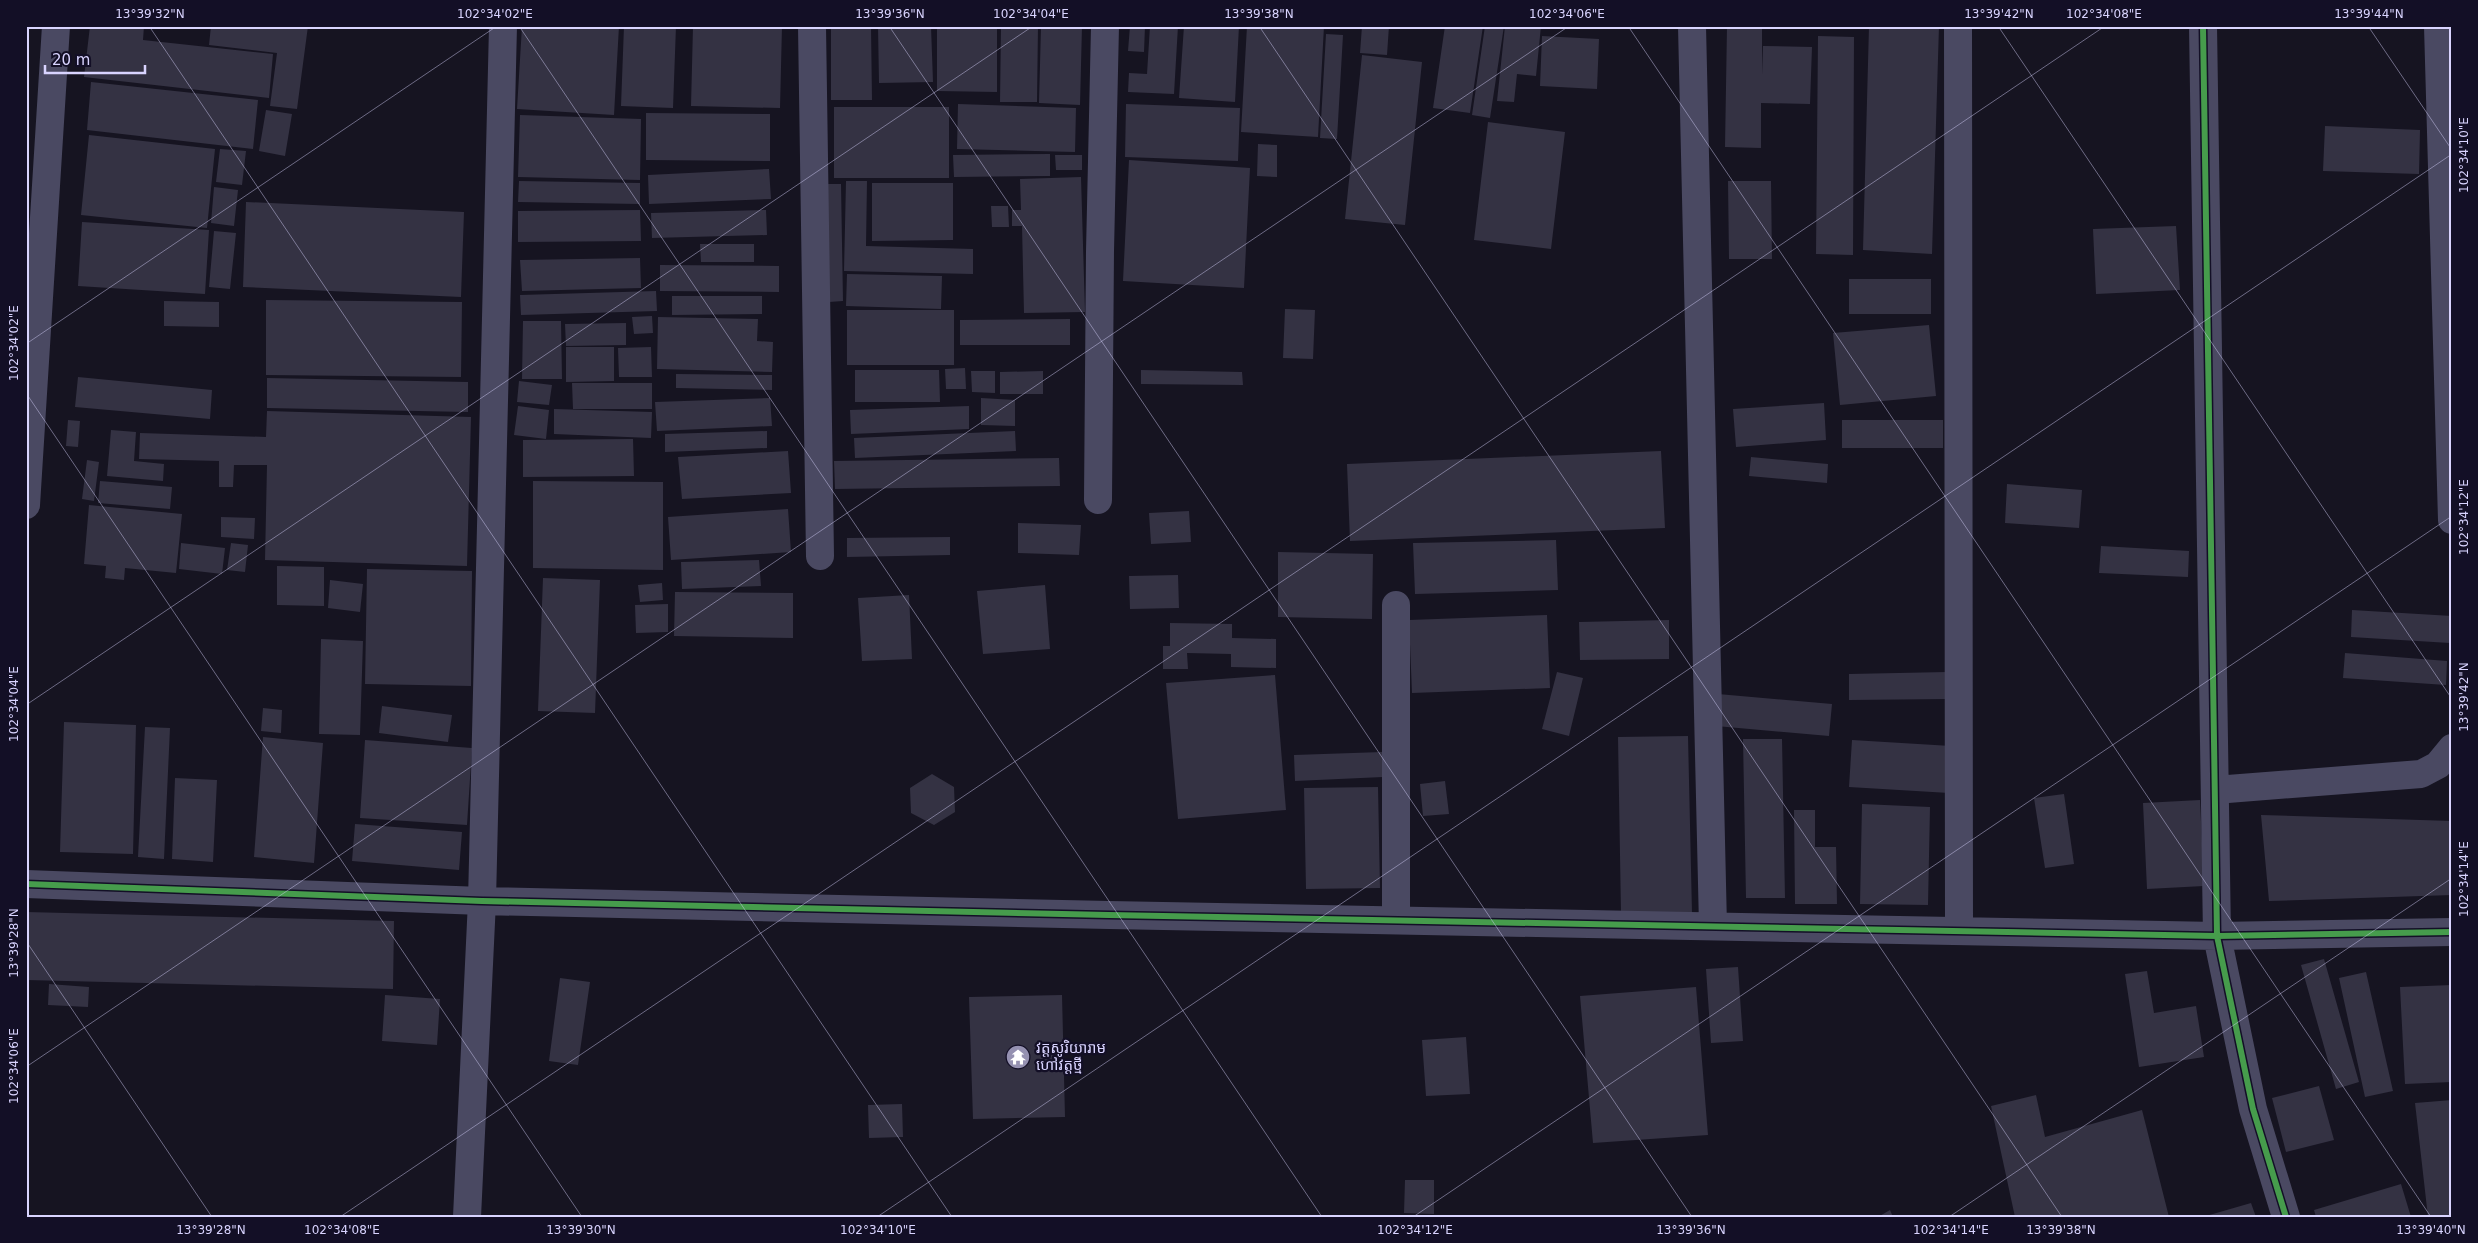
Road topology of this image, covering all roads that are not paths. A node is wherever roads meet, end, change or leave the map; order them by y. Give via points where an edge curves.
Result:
1 (56, 26) edge
2 (502, 26) edge
3 (812, 26) edge
4 (1105, 26) edge
5 (1692, 26) edge
6 (1958, 26) edge
7 (2203, 26) edge
8 (2438, 26) edge
9 (2448, 238) edge
10 (1098, 500) dead end
11 (26, 505) edge
12 (2452, 520) edge
13 (820, 556) dead end
14 (1396, 605) dead end
15 (2452, 748) edge
16 (2215, 790) junction
17 (26, 884) edge
18 (482, 901) junction
19 (1396, 920) junction
20 (1713, 926) junction
21 (1960, 931) junction
22 (2452, 932) edge
23 (2217, 936) junction
24 (467, 1217) edge
25 (2286, 1217) edge

1 - 11 street
2 - 18 street
3 - 13 street
4 - 10 street
5 - 20 street
6 - 21 street
7 - 16 street
8 - 9 street
9 - 12 street
14 - 19 street
15 - 16 street via 2438,765 2421,774
16 - 23 street
17 - 18 street
18 - 19 street
18 - 24 street
19 - 20 street
20 - 21 street
21 - 23 street
22 - 23 street
23 - 25 street via 2253,1109

